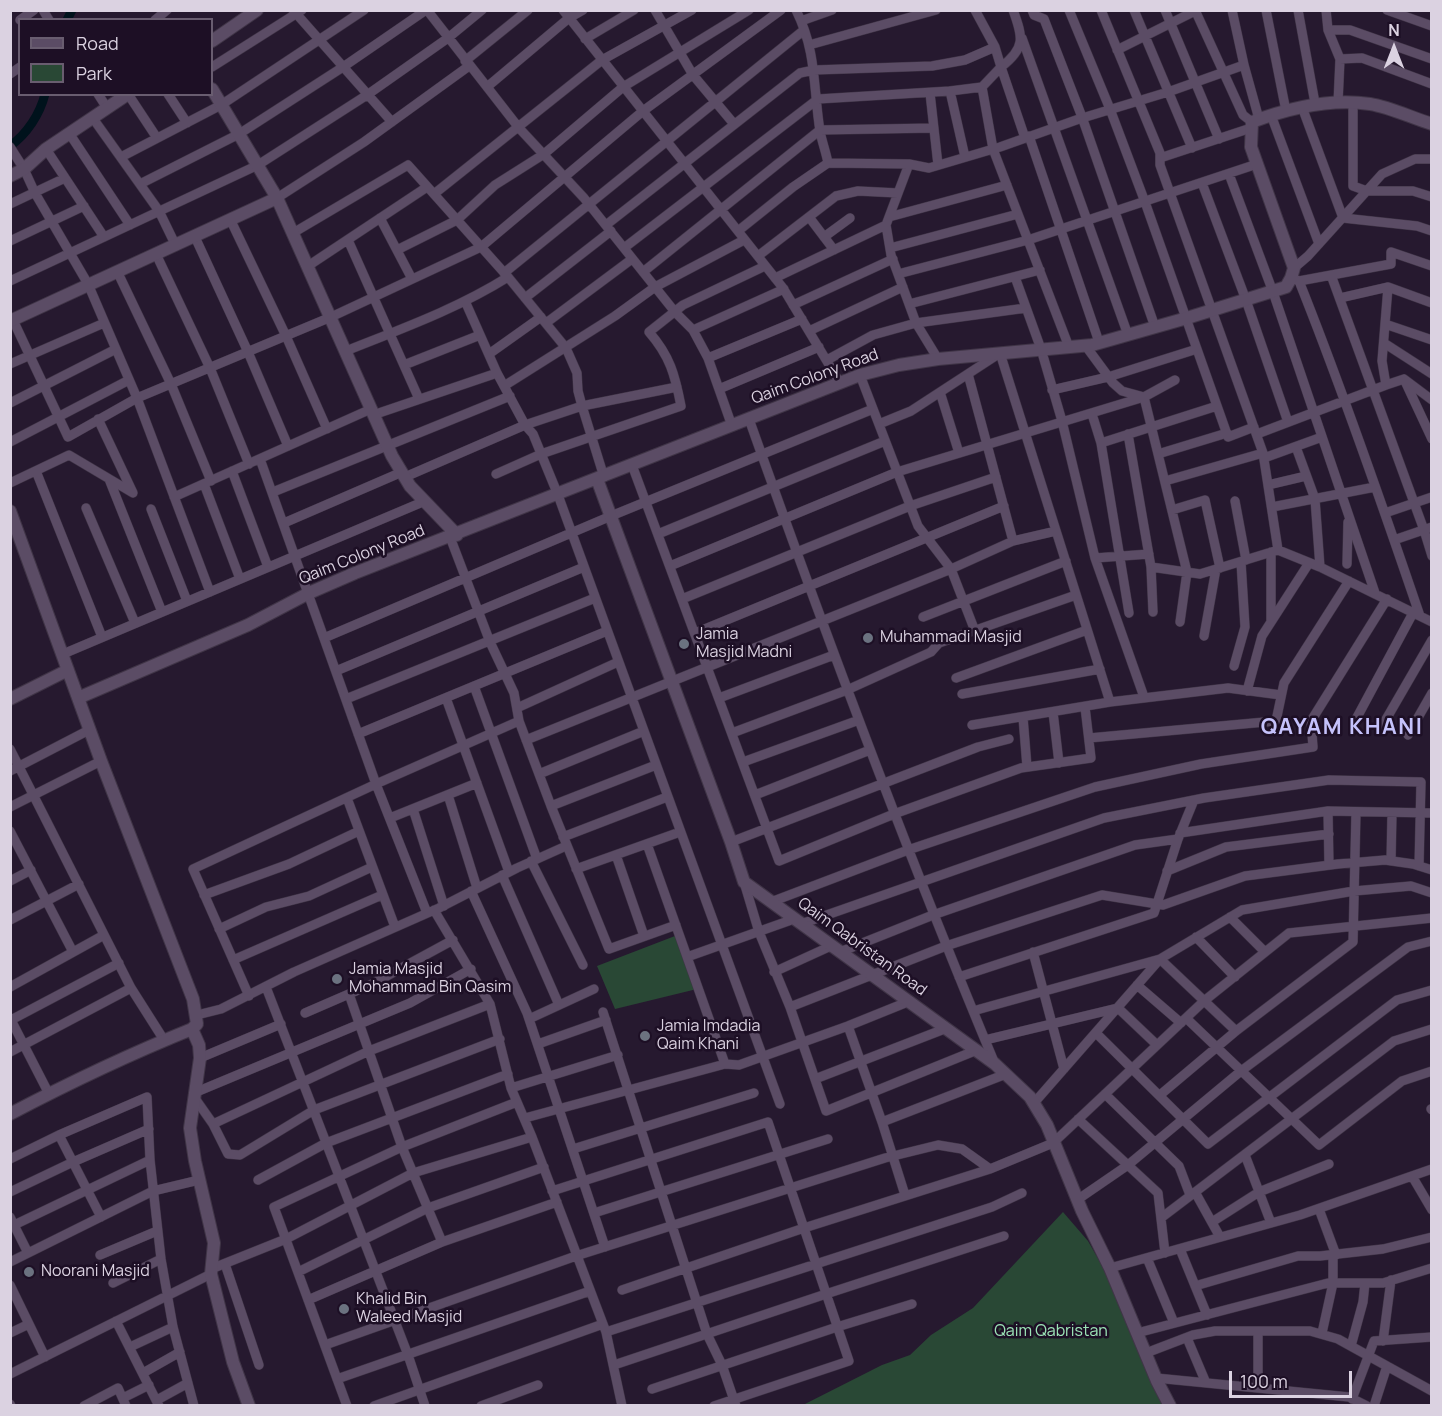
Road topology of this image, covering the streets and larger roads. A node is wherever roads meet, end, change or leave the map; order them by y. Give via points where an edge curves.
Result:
1 (257, 10) edge
2 (364, 10) edge
3 (427, 10) edge
4 (482, 10) edge
5 (528, 10) edge
6 (583, 10) edge
7 (634, 10) edge
8 (655, 10) edge
9 (692, 10) edge
10 (749, 10) edge
11 (781, 10) edge
12 (796, 10) edge
13 (832, 10) edge
14 (936, 10) edge
15 (975, 10) edge
16 (1013, 10) edge
17 (1032, 10) edge
18 (1068, 10) edge
19 (1101, 10) edge
20 (1134, 10) edge
21 (1165, 10) edge
22 (1232, 10) edge
23 (1266, 10) edge
24 (1298, 10) edge
25 (1326, 10) edge
26 (1387, 10) edge
27 (1196, 11) edge
28 (297, 12) edge
29 (566, 14) edge
30 (1171, 24) junction
31 (803, 25) junction
32 (664, 26) junction
33 (1431, 26) edge
34 (1328, 30) junction
35 (1146, 36) junction
36 (448, 38) junction
37 (1022, 38) junction
38 (585, 39) junction
39 (213, 40) edge
40 (320, 41) junction
41 (809, 45) junction
42 (995, 47) junction
43 (1117, 50) junction
44 (680, 52) junction
45 (1431, 58) edge
46 (1340, 59) junction
47 (602, 60) junction
48 (467, 63) junction
49 (1244, 65) junction
50 (213, 67) edge
51 (343, 67) junction
52 (1001, 67) junction
53 (814, 70) junction
54 (1223, 72) junction
55 (693, 75) junction
56 (1196, 82) junction
57 (1431, 84) edge
58 (487, 87) junction
59 (623, 87) junction
60 (982, 87) junction
61 (213, 91) edge
62 (950, 92) junction
63 (1169, 92) junction
64 (930, 93) junction
65 (367, 95) junction
66 (99, 96) edge
67 (125, 96) edge
68 (129, 96) edge
69 (169, 96) edge
70 (818, 99) junction
71 (1138, 101) junction
72 (715, 102) junction
73 (1315, 103) junction
74 (1338, 103) junction
75 (1353, 103) junction
76 (221, 105) junction
77 (1302, 107) junction
78 (107, 108) junction
79 (1110, 109) junction
80 (643, 111) junction
81 (1286, 111) junction
82 (92, 117) junction
83 (1082, 117) junction
84 (1258, 121) junction
85 (392, 122) junction
86 (187, 123) junction
87 (734, 124) junction
88 (1431, 124) edge
89 (519, 126) junction
90 (1054, 127) junction
91 (934, 128) junction
92 (820, 130) junction
93 (69, 133) junction
94 (239, 134) junction
95 (1027, 137) junction
96 (157, 138) junction
97 (1219, 139) junction
98 (667, 141) junction
99 (1192, 148) junction
100 (46, 149) junction
101 (993, 149) junction
102 (12, 150) edge
103 (544, 154) junction
104 (965, 157) junction
105 (121, 158) junction
106 (1160, 158) junction
107 (1431, 159) edge
108 (684, 163) junction
109 (828, 163) junction
110 (909, 164) junction
111 (1257, 164) junction
112 (258, 165) junction
113 (938, 165) junction
114 (24, 169) junction
115 (1229, 174) junction
116 (10, 176) edge
117 (565, 177) junction
118 (65, 178) junction
119 (1203, 183) junction
120 (140, 184) junction
121 (1007, 185) junction
122 (703, 187) junction
123 (430, 190) junction
124 (1367, 191) junction
125 (35, 193) junction
126 (898, 193) junction
127 (1170, 193) junction
128 (1431, 197) edge
129 (277, 198) junction
130 (1145, 202) junction
131 (10, 204) edge
132 (589, 204) junction
133 (84, 206) junction
134 (721, 210) junction
135 (159, 211) junction
136 (1114, 211) junction
137 (1018, 214) junction
138 (809, 217) junction
139 (380, 218) junction
140 (850, 218) dead end
141 (1342, 218) junction
142 (231, 220) junction
143 (457, 220) junction
144 (1087, 220) junction
145 (888, 221) junction
146 (51, 222) junction
147 (130, 225) junction
148 (608, 228) junction
149 (1061, 229) junction
150 (738, 231) junction
151 (1431, 231) edge
152 (293, 233) junction
153 (104, 237) junction
154 (195, 237) junction
155 (824, 237) junction
156 (348, 240) junction
157 (744, 240) junction
158 (1028, 240) junction
159 (10, 241) edge
160 (1319, 244) junction
161 (176, 246) junction
162 (481, 247) junction
163 (624, 248) junction
164 (890, 248) junction
165 (397, 250) junction
166 (834, 250) junction
167 (70, 253) junction
168 (156, 254) junction
169 (758, 256) junction
170 (632, 259) junction
171 (893, 259) junction
172 (308, 266) junction
173 (765, 266) junction
174 (1431, 266) edge
175 (1040, 270) junction
176 (117, 272) junction
177 (643, 272) junction
178 (898, 274) junction
179 (506, 275) junction
180 (1331, 275) junction
181 (1295, 276) junction
182 (1015, 277) junction
183 (775, 278) junction
184 (412, 279) junction
185 (10, 281) edge
186 (88, 284) junction
187 (655, 287) junction
188 (903, 287) junction
189 (1388, 287) junction
190 (784, 290) junction
191 (1273, 292) junction
192 (374, 297) junction
193 (525, 298) junction
194 (1340, 298) junction
195 (1246, 300) junction
196 (465, 301) junction
197 (1431, 303) edge
198 (909, 304) junction
199 (793, 305) junction
200 (1026, 308) junction
201 (1213, 310) junction
202 (675, 312) junction
203 (331, 317) junction
204 (1186, 318) junction
205 (802, 319) junction
206 (543, 320) junction
207 (12, 321) edge
208 (916, 323) junction
209 (104, 324) junction
210 (1385, 324) junction
211 (1155, 327) junction
212 (693, 330) junction
213 (809, 331) junction
214 (390, 333) junction
215 (1128, 334) junction
216 (480, 335) junction
217 (286, 336) junction
218 (1431, 340) edge
219 (1099, 342) junction
220 (1384, 343) junction
221 (1085, 345) junction
222 (819, 347) junction
223 (1069, 347) junction
224 (566, 348) junction
225 (116, 349) junction
226 (1041, 349) junction
227 (1197, 349) junction
228 (346, 351) junction
229 (248, 352) junction
230 (1000, 353) junction
231 (489, 354) junction
232 (29, 355) junction
233 (708, 358) junction
234 (938, 359) junction
235 (827, 360) junction
236 (10, 364) edge
237 (404, 365) junction
238 (210, 368) junction
239 (497, 373) junction
240 (968, 374) junction
241 (1431, 374) edge
242 (860, 375) junction
243 (1108, 377) junction
244 (1404, 379) junction
245 (129, 380) junction
246 (1175, 380) dead end
247 (840, 383) junction
248 (171, 384) junction
249 (1386, 384) junction
250 (44, 386) junction
251 (504, 386) junction
252 (677, 387) junction
253 (719, 389) junction
254 (1052, 390) junction
255 (1372, 390) junction
256 (940, 392) junction
257 (510, 396) junction
258 (1144, 397) junction
259 (137, 398) junction
260 (419, 399) junction
261 (1431, 400) edge
262 (1345, 401) junction
263 (10, 403) edge
264 (582, 406) junction
265 (1217, 406) junction
266 (873, 409) junction
267 (372, 412) junction
268 (1314, 412) junction
269 (1092, 414) junction
270 (58, 417) junction
271 (98, 419) junction
272 (749, 419) junction
273 (1062, 421) junction
274 (1288, 422) junction
275 (879, 424) junction
276 (525, 425) junction
277 (732, 426) junction
278 (1151, 427) junction
279 (327, 429) junction
280 (1255, 430) junction
281 (1025, 433) junction
282 (1227, 433) junction
283 (1128, 434) junction
284 (591, 436) junction
285 (1322, 438) junction
286 (1431, 439) edge
287 (885, 441) junction
288 (10, 442) edge
289 (1101, 443) junction
290 (387, 444) junction
291 (987, 445) junction
292 (288, 446) junction
293 (1296, 447) junction
294 (959, 453) junction
295 (542, 454) junction
296 (762, 454) junction
297 (1158, 454) junction
298 (1264, 456) junction
299 (260, 459) junction
300 (249, 464) junction
301 (632, 465) junction
302 (36, 471) junction
303 (232, 471) junction
304 (897, 472) junction
305 (403, 474) junction
306 (496, 474) dead end
307 (1306, 476) junction
308 (996, 477) junction
309 (600, 478) junction
310 (109, 479) junction
311 (1165, 481) junction
312 (207, 482) junction
313 (10, 483) edge
314 (1268, 485) junction
315 (773, 487) junction
316 (1374, 487) junction
317 (273, 492) junction
318 (1341, 494) junction
319 (558, 495) junction
320 (174, 497) junction
321 (1431, 498) edge
322 (1315, 499) junction
323 (425, 501) junction
324 (645, 501) junction
325 (1235, 501) dead end
326 (1414, 504) junction
327 (910, 506) junction
328 (1004, 506) junction
329 (1272, 507) junction
330 (86, 508) dead end
331 (151, 509) dead end
332 (1172, 510) junction
333 (10, 511) edge
334 (1348, 513) junction
335 (1385, 513) junction
336 (610, 516) junction
337 (784, 518) junction
338 (284, 523) junction
339 (1428, 529) edge
340 (1056, 531) junction
341 (572, 532) junction
342 (658, 534) junction
343 (454, 536) junction
344 (926, 537) junction
345 (1394, 540) junction
346 (1013, 541) junction
347 (1274, 551) junction
348 (797, 552) junction
349 (1149, 554) junction
350 (1120, 555) junction
351 (295, 556) junction
352 (1431, 556) edge
353 (1095, 558) junction
354 (1066, 561) junction
355 (1243, 561) junction
356 (1309, 562) junction
357 (1347, 564) dead end
358 (670, 566) junction
359 (268, 567) junction
360 (584, 567) junction
361 (1151, 567) junction
362 (1320, 567) junction
363 (951, 569) junction
364 (1218, 569) junction
365 (1187, 572) junction
366 (465, 578) junction
367 (240, 579) junction
368 (1349, 581) junction
369 (809, 586) junction
370 (210, 592) junction
371 (309, 593) junction
372 (1374, 593) junction
373 (1077, 596) junction
374 (595, 598) junction
375 (682, 599) junction
376 (1387, 599) junction
377 (963, 600) junction
378 (187, 602) junction
379 (478, 611) junction
380 (162, 612) junction
381 (1153, 612) dead end
382 (1129, 613) dead end
383 (1417, 614) junction
384 (923, 617) dead end
385 (821, 621) junction
386 (1271, 621) junction
387 (1180, 622) dead end
388 (1431, 622) edge
389 (135, 623) junction
390 (1088, 630) junction
391 (607, 631) junction
392 (975, 631) junction
393 (694, 633) junction
394 (1204, 636) dead end
395 (102, 637) junction
396 (324, 638) junction
397 (1431, 640) edge
398 (489, 641) junction
399 (63, 654) junction
400 (834, 655) junction
401 (618, 662) junction
402 (707, 666) junction
403 (1234, 666) dead end
404 (1100, 669) junction
405 (68, 670) junction
406 (336, 670) junction
407 (504, 674) junction
408 (956, 678) dead end
409 (671, 680) junction
410 (474, 686) junction
411 (847, 690) junction
412 (1246, 691) junction
413 (1431, 693) edge
414 (962, 694) dead end
415 (1281, 695) junction
416 (631, 697) junction
417 (78, 698) junction
418 (446, 698) junction
419 (719, 698) junction
420 (1144, 698) junction
421 (10, 699) edge
422 (346, 699) junction
423 (1110, 702) junction
424 (1085, 707) junction
425 (517, 708) junction
426 (1053, 712) junction
427 (1023, 717) junction
428 (859, 720) junction
429 (519, 721) junction
430 (1355, 721) dead end
431 (972, 725) dead end
432 (1381, 728) dead end
433 (89, 730) junction
434 (644, 731) junction
435 (491, 733) junction
436 (732, 733) junction
437 (358, 734) junction
438 (1408, 735) dead end
439 (1089, 738) junction
440 (1009, 739) dead end
441 (526, 740) junction
442 (463, 746) junction
443 (10, 748) edge
444 (870, 750) junction
445 (101, 761) junction
446 (743, 762) junction
447 (1059, 763) junction
448 (656, 765) junction
449 (1027, 767) junction
450 (15, 769) edge
451 (539, 774) junction
452 (477, 783) junction
453 (882, 783) junction
454 (376, 784) junction
455 (34, 795) junction
456 (448, 795) junction
457 (755, 795) junction
458 (667, 797) junction
459 (347, 798) junction
460 (1194, 800) junction
461 (551, 806) junction
462 (10, 807) edge
463 (413, 809) junction
464 (1328, 812) junction
465 (1356, 812) junction
466 (1392, 813) junction
467 (1421, 813) junction
468 (1431, 813) edge
469 (894, 814) junction
470 (390, 818) junction
471 (767, 828) junction
472 (10, 831) edge
473 (359, 831) junction
474 (680, 832) junction
475 (1329, 834) junction
476 (1179, 836) junction
477 (564, 842) junction
478 (731, 842) junction
479 (13, 843) edge
480 (648, 844) junction
481 (908, 850) junction
482 (616, 855) junction
483 (534, 860) junction
484 (1391, 861) junction
485 (1354, 862) junction
486 (1329, 865) junction
487 (1419, 866) junction
488 (372, 867) junction
489 (576, 869) junction
490 (31, 870) junction
491 (1431, 870) edge
492 (1167, 871) junction
493 (506, 873) junction
494 (10, 881) edge
495 (744, 882) junction
496 (920, 882) junction
497 (79, 884) junction
498 (474, 890) junction
499 (1354, 891) junction
500 (1431, 893) edge
501 (382, 894) junction
502 (204, 895) junction
503 (47, 901) junction
504 (771, 902) junction
505 (1157, 904) junction
506 (444, 906) junction
507 (431, 912) junction
508 (933, 915) junction
509 (1230, 917) junction
510 (1431, 918) edge
511 (10, 920) edge
512 (797, 922) junction
513 (676, 925) junction
514 (1353, 925) junction
515 (394, 927) junction
516 (219, 929) junction
517 (759, 932) junction
518 (104, 935) junction
519 (644, 936) junction
520 (1196, 937) junction
521 (453, 940) junction
522 (1431, 941) edge
523 (721, 945) junction
524 (946, 946) junction
525 (836, 949) junction
526 (73, 952) junction
527 (1033, 952) junction
528 (1265, 952) junction
529 (687, 957) junction
530 (232, 960) junction
531 (1160, 960) junction
532 (119, 963) junction
533 (583, 965) dead end
534 (471, 969) junction
535 (774, 972) junction
536 (874, 976) junction
537 (1235, 976) junction
538 (959, 977) junction
539 (1137, 985) junction
540 (10, 987) edge
541 (266, 987) junction
542 (131, 988) junction
543 (594, 989) dead end
544 (1431, 990) edge
545 (1044, 991) junction
546 (349, 994) junction
547 (249, 996) junction
548 (910, 1001) junction
549 (1204, 1001) junction
550 (490, 1004) junction
551 (560, 1005) junction
552 (790, 1007) junction
553 (1118, 1008) junction
554 (973, 1011) junction
555 (305, 1013) dead end
556 (197, 1014) junction
557 (11, 1019) edge
558 (529, 1019) junction
559 (1183, 1021) junction
560 (281, 1024) junction
561 (1052, 1024) junction
562 (360, 1025) junction
563 (848, 1026) junction
564 (947, 1028) junction
565 (192, 1029) junction
566 (1431, 1029) edge
567 (1236, 1031) junction
568 (1096, 1033) junction
569 (500, 1039) junction
570 (165, 1040) junction
571 (802, 1042) junction
572 (538, 1044) junction
573 (24, 1045) junction
574 (981, 1045) junction
575 (1157, 1045) junction
576 (1217, 1048) junction
577 (369, 1051) junction
578 (10, 1052) edge
579 (291, 1053) junction
580 (618, 1055) junction
581 (762, 1057) junction
582 (200, 1058) junction
583 (860, 1061) junction
584 (725, 1065) junction
585 (1133, 1068) junction
586 (1064, 1069) junction
587 (1241, 1071) junction
588 (1431, 1071) edge
589 (508, 1074) junction
590 (1006, 1074) junction
591 (549, 1077) junction
592 (815, 1079) junction
593 (303, 1082) junction
594 (381, 1084) junction
595 (512, 1088) junction
596 (629, 1090) junction
597 (872, 1091) junction
598 (754, 1093) dead end
599 (49, 1094) junction
600 (1105, 1094) junction
601 (194, 1095) junction
602 (1160, 1095) junction
603 (1269, 1098) junction
604 (517, 1102) junction
605 (1034, 1103) junction
606 (780, 1104) dead end
607 (560, 1109) junction
608 (314, 1110) junction
609 (10, 1114) edge
610 (392, 1117) junction
611 (525, 1118) junction
612 (1078, 1119) junction
613 (1184, 1119) junction
614 (1292, 1119) junction
615 (882, 1122) junction
616 (213, 1124) junction
617 (642, 1128) junction
618 (149, 1129) junction
619 (59, 1135) junction
620 (532, 1137) junction
621 (828, 1139) dead end
622 (1156, 1142) junction
623 (326, 1143) junction
624 (1053, 1143) junction
625 (402, 1147) junction
626 (573, 1149) junction
627 (779, 1155) junction
628 (1245, 1155) junction
629 (893, 1156) junction
630 (652, 1159) junction
631 (10, 1160) edge
632 (150, 1160) junction
633 (73, 1162) junction
634 (1329, 1164) dead end
635 (1128, 1165) junction
636 (544, 1167) junction
637 (990, 1169) junction
638 (1431, 1169) edge
639 (413, 1173) junction
640 (339, 1176) junction
641 (1412, 1176) junction
642 (199, 1180) junction
643 (258, 1180) dead end
644 (584, 1181) junction
645 (790, 1188) junction
646 (87, 1190) junction
647 (153, 1191) junction
648 (552, 1191) junction
649 (662, 1191) junction
650 (10, 1192) edge
651 (1259, 1192) junction
652 (1022, 1193) dead end
653 (1192, 1194) junction
654 (905, 1196) junction
655 (1077, 1200) junction
656 (557, 1202) junction
657 (350, 1206) junction
658 (428, 1208) junction
659 (1319, 1209) junction
660 (1431, 1210) edge
661 (594, 1213) junction
662 (101, 1217) junction
663 (1161, 1218) junction
664 (1212, 1222) junction
665 (12, 1223) edge
666 (1271, 1223) junction
667 (673, 1225) junction
668 (804, 1228) junction
669 (157, 1231) junction
670 (1004, 1236) dead end
671 (1431, 1237) edge
672 (1220, 1238) junction
673 (286, 1239) junction
674 (364, 1239) junction
675 (442, 1242) junction
676 (605, 1246) junction
677 (1180, 1249) junction
678 (28, 1253) junction
679 (1165, 1253) junction
680 (100, 1255) dead end
681 (1334, 1255) junction
682 (576, 1256) junction
683 (1147, 1258) junction
684 (161, 1259) junction
685 (10, 1262) edge
686 (225, 1264) junction
687 (816, 1264) junction
688 (686, 1268) junction
689 (1110, 1268) junction
690 (1431, 1268) edge
691 (375, 1270) junction
692 (211, 1271) junction
693 (298, 1272) junction
694 (1391, 1280) junction
695 (113, 1283) dead end
696 (1333, 1283) junction
697 (1365, 1283) junction
698 (10, 1285) edge
699 (1195, 1286) junction
700 (622, 1290) dead end
701 (590, 1291) junction
702 (825, 1294) junction
703 (167, 1295) junction
704 (14, 1300) edge
705 (308, 1300) junction
706 (698, 1303) junction
707 (912, 1304) dead end
708 (1207, 1315) junction
709 (116, 1320) junction
710 (395, 1320) junction
711 (1174, 1323) junction
712 (29, 1324) junction
713 (173, 1327) junction
714 (837, 1327) junction
715 (605, 1328) junction
716 (1258, 1331) junction
717 (10, 1333) edge
718 (1137, 1333) junction
719 (707, 1334) junction
720 (1322, 1334) junction
721 (1431, 1337) edge
722 (1187, 1338) junction
723 (1383, 1341) junction
724 (325, 1345) junction
725 (1351, 1346) junction
726 (130, 1347) junction
727 (180, 1352) junction
728 (1146, 1353) junction
729 (408, 1354) junction
730 (45, 1357) junction
731 (1370, 1357) junction
732 (259, 1365) dead end
733 (614, 1365) junction
734 (722, 1365) junction
735 (1387, 1366) junction
736 (142, 1373) junction
737 (10, 1374) edge
738 (1156, 1378) junction
739 (337, 1379) junction
740 (188, 1383) junction
741 (1206, 1383) junction
742 (538, 1384) dead end
743 (149, 1385) junction
744 (1258, 1388) junction
745 (652, 1389) dead end
746 (420, 1390) junction
747 (1431, 1391) edge
748 (1352, 1399) junction
749 (125, 1402) edge
750 (734, 1402) edge
751 (158, 1403) edge
752 (84, 1406) edge
753 (194, 1406) edge
754 (249, 1406) edge
755 (347, 1406) edge
756 (374, 1406) edge
757 (425, 1406) edge
758 (481, 1406) edge
759 (622, 1406) edge
760 (714, 1406) edge
761 (1170, 1406) edge
762 (1367, 1406) edge
763 (1374, 1406) edge

1 - 39 street
2 - 40 street
3 - 36 street
3 - 51 street
4 - 36 street
5 - 48 street
6 - 29 street
7 - 38 street
8 - 32 street
9 - 32 street
10 - 44 street
11 - 55 street
12 - 31 street
13 - 31 street
14 - 41 street
15 - 42 street
16 - 37 street
17 - 83 street via 1044,19
18 - 79 street
19 - 43 street
20 - 35 street
21 - 30 street
22 - 49 street
23 - 81 street
24 - 73 street
25 - 34 street
26 - 33 street
27 - 30 street
27 - 54 street
28 - 40 street
28 - 50 street
29 - 38 street
29 - 58 street
30 - 35 street
30 - 56 street
31 - 41 street
31 - 72 street
32 - 44 street
32 - 47 street
34 - 45 street via 1350,30
34 - 46 street
35 - 43 street
35 - 63 street
36 - 48 street
36 - 65 street
37 - 52 street via 1018,51
37 - 90 street
38 - 47 street
40 - 51 street
40 - 76 street
41 - 53 street
42 - 52 street
42 - 53 street via 965,60 932,66
43 - 71 street
44 - 55 street
44 - 59 street
46 - 57 street via 1362,58
46 - 74 street
47 - 59 street
47 - 89 street
48 - 58 street
48 - 85 street
49 - 54 street
49 - 84 street
51 - 65 street
51 - 94 street
52 - 60 street
52 - 95 street
53 - 70 street
53 - 87 street via 800,73
54 - 56 street
54 - 84 street via 1244,115
55 - 72 street
55 - 80 street
56 - 63 street
56 - 97 street
58 - 89 street
59 - 80 street
59 - 103 street
60 - 62 street
60 - 101 street
61 - 76 street
62 - 64 street
62 - 104 street
63 - 71 street
63 - 99 street
64 - 70 street
64 - 91 street
65 - 85 street
65 - 112 street
66 - 78 street
67 - 78 street
68 - 96 street
69 - 86 street
70 - 92 street
70 - 122 street
71 - 79 street
71 - 106 street
72 - 87 street
72 - 98 street
73 - 74 street
73 - 77 street
74 - 75 street
75 - 88 street via 1370,104
75 - 124 street via 1353,186
76 - 86 street
76 - 94 street
77 - 81 street
77 - 141 street
78 - 82 street
79 - 83 street
79 - 130 street
80 - 98 street
80 - 117 street
81 - 84 street
82 - 93 street
82 - 105 street
83 - 90 street
83 - 136 street
84 - 97 street
84 - 111 street via 1251,147
84 - 160 street
85 - 129 street
86 - 96 street
87 - 108 street
89 - 103 street
89 - 123 street
90 - 95 street
90 - 144 street
91 - 92 street
91 - 113 street
92 - 109 street
92 - 134 street
93 - 100 street
93 - 147 street
94 - 112 street
94 - 120 street
95 - 101 street
95 - 149 street
96 - 105 street
97 - 99 street
98 - 108 street
98 - 132 street
99 - 106 street
100 - 114 street
100 - 118 street
101 - 104 street
101 - 121 street
102 - 114 street
103 - 117 street
103 - 143 street via 495,185
104 - 113 street
105 - 120 street
106 - 127 street
107 - 124 street via 1415,159 1382,174
108 - 122 street
108 - 148 street
109 - 110 street
109 - 150 street
110 - 113 street via 929,168
110 - 126 street
111 - 115 street
111 - 181 street
112 - 129 street
112 - 135 street
114 - 116 street
114 - 125 street
115 - 119 street
115 - 191 street
117 - 132 street
117 - 162 street
118 - 125 street
118 - 133 street
119 - 127 street
119 - 195 street
120 - 135 street
121 - 137 street
121 - 145 street
122 - 134 street
122 - 163 street
123 - 139 street
123 - 143 street
123 - 152 street via 408,165
124 - 128 street via 1413,191
124 - 141 street
125 - 131 street
125 - 146 street
126 - 138 street via 843,193
126 - 145 street
127 - 130 street
127 - 201 street
129 - 142 street
129 - 152 street
130 - 136 street
130 - 204 street
132 - 148 street
132 - 179 street
133 - 146 street
133 - 153 street
134 - 150 street
134 - 177 street
135 - 147 street
135 - 161 street
136 - 144 street
136 - 211 street
137 - 158 street
137 - 164 street
138 - 155 street
138 - 169 street
139 - 156 street
139 - 165 street
140 - 155 street
141 - 151 street via 1418,226
141 - 160 street
142 - 154 street
142 - 217 street
143 - 162 street
143 - 165 street
144 - 149 street
144 - 215 street
145 - 164 street
145 - 166 street
146 - 159 street
146 - 167 street
147 - 153 street
148 - 163 street
148 - 193 street
149 - 158 street
149 - 219 street
150 - 157 street
152 - 172 street
153 - 167 street
154 - 161 street
154 - 229 street
155 - 166 street
156 - 172 street
156 - 192 street
157 - 169 street
157 - 187 street
158 - 175 street
158 - 178 street
160 - 181 street
161 - 168 street
162 - 179 street
162 - 184 street
163 - 170 street
164 - 171 street
165 - 184 street
166 - 183 street
167 - 185 street
167 - 186 street
168 - 176 street
168 - 238 street
169 - 173 street
170 - 177 street
170 - 206 street
171 - 178 street
171 - 199 street
172 - 203 street
173 - 183 street
173 - 202 street
174 - 180 street via 1391,252 1391,264
175 - 182 street
175 - 223 street
176 - 186 street
176 - 248 street
177 - 187 street
178 - 188 street
179 - 193 street
179 - 196 street
180 - 181 street
180 - 194 street
181 - 191 street, Qaim Colony Road via 1286,287
181 - 262 street
182 - 198 street
182 - 200 street
183 - 190 street
184 - 192 street
186 - 207 street
186 - 209 street
187 - 202 street
187 - 224 street
188 - 198 street
188 - 213 street
189 - 194 street
189 - 197 street
189 - 210 street
190 - 199 street
190 - 212 street
191 - 195 street, Qaim Colony Road
191 - 268 street
192 - 203 street
192 - 214 street
193 - 206 street
194 - 255 street
195 - 201 street, Qaim Colony Road
195 - 274 street
196 - 214 street
196 - 216 street
198 - 208 street
199 - 205 street
200 - 208 street
200 - 226 street
201 - 204 street, Qaim Colony Road
201 - 280 street
202 - 212 street
202 - 252 street via 650,332 666,354
203 - 217 street
203 - 228 street
204 - 211 street, Qaim Colony Road
204 - 227 street
205 - 213 street
205 - 233 street
206 - 224 street
206 - 231 street
207 - 232 street
208 - 234 street
208 - 235 street via 873,336
209 - 225 street
209 - 232 street
210 - 218 street
210 - 220 street
211 - 215 street, Qaim Colony Road
212 - 233 street
213 - 222 street
214 - 228 street
214 - 237 street
215 - 219 street, Qaim Colony Road
216 - 231 street
216 - 237 street
217 - 229 street
217 - 279 street
219 - 221 street, Qaim Colony Road
220 - 241 street
220 - 249 street
221 - 223 street, Qaim Colony Road
221 - 243 street
222 - 235 street
222 - 253 street
223 - 226 street, Qaim Colony Road
224 - 251 street
224 - 264 street via 577,373
225 - 245 street
225 - 250 street
226 - 230 street, Qaim Colony Road
226 - 254 street
227 - 243 street
227 - 265 street
228 - 267 street
229 - 238 street
229 - 292 street
230 - 234 street, Qaim Colony Road
230 - 240 street
230 - 281 street
231 - 239 street
232 - 236 street
232 - 250 street
233 - 253 street
234 - 242 street, Qaim Colony Road
235 - 247 street
237 - 260 street
238 - 248 street
238 - 300 street
239 - 251 street
239 - 260 street
240 - 256 street
240 - 291 street
242 - 247 street, Qaim Colony Road
242 - 266 street
243 - 254 street
243 - 258 street via 1122,391
244 - 249 street
244 - 261 street
244 - 286 street
245 - 259 street
245 - 270 street
246 - 258 street
247 - 272 street, Qaim Colony Road
248 - 259 street
248 - 312 street
249 - 255 street
250 - 263 street
250 - 270 street
251 - 257 street
252 - 264 street
252 - 284 street via 681,406
253 - 277 street
254 - 273 street
255 - 262 street
255 - 326 street
256 - 275 street via 911,411
256 - 294 street
257 - 276 street
257 - 290 street
258 - 269 street
258 - 278 street
259 - 271 street
259 - 320 street
260 - 267 street
262 - 268 street
262 - 316 street
264 - 276 street
264 - 284 street
265 - 278 street
265 - 282 street
266 - 275 street
266 - 296 street
267 - 279 street
267 - 290 street
268 - 274 street
268 - 285 street
269 - 273 street
269 - 289 street
270 - 271 street via 68,436
270 - 288 street
271 - 310 street via 133,493
272 - 277 street, Qaim Colony Road
272 - 296 street
273 - 281 street
273 - 353 street
274 - 280 street
275 - 287 street
276 - 295 street
276 - 305 street
277 - 301 street, Qaim Colony Road
278 - 283 street
278 - 297 street
279 - 292 street
280 - 282 street via 1228,437
280 - 298 street
281 - 291 street
281 - 340 street
282 - 297 street
283 - 289 street
283 - 349 street
284 - 295 street
284 - 309 street
285 - 293 street
285 - 318 street
287 - 304 street
287 - 315 street
289 - 350 street
290 - 305 street
290 - 317 street
291 - 294 street
291 - 308 street
292 - 299 street
293 - 298 street
293 - 307 street
294 - 304 street
295 - 306 street
295 - 319 street
296 - 315 street
296 - 324 street
297 - 311 street
298 - 311 street
298 - 314 street
299 - 300 street
299 - 317 street
300 - 303 street
301 - 309 street, Qaim Colony Road
301 - 324 street
302 - 310 street via 69,454
302 - 313 street
302 - 395 street
303 - 312 street
303 - 359 street
304 - 327 street
304 - 337 street
305 - 323 street
305 - 338 street
307 - 314 street
307 - 322 street
308 - 327 street
308 - 328 street
309 - 319 street, Qaim Colony Road
309 - 336 street
310 - 380 street
311 - 332 street
312 - 320 street
312 - 367 street
314 - 329 street
315 - 337 street
315 - 342 street
316 - 318 street
316 - 335 street
317 - 338 street
318 - 322 street
318 - 334 street
319 - 341 street
319 - 343 street, Qaim Colony Road
320 - 370 street
321 - 326 street
322 - 329 street
322 - 362 street
323 - 343 street
323 - 351 street
324 - 336 street
324 - 342 street
325 - 355 street
326 - 335 street
326 - 339 street
327 - 344 street
327 - 348 street
328 - 344 street
328 - 346 street
329 - 347 street
330 - 389 street
331 - 378 street
332 - 364 street via 1205,500
332 - 365 street
333 - 399 street
334 - 357 street
334 - 372 street
335 - 345 street
336 - 341 street
336 - 409 street
337 - 348 street
337 - 358 street
338 - 351 street
339 - 345 street
339 - 352 street
340 - 346 street
340 - 354 street
341 - 360 street
341 - 366 street
342 - 358 street
343 - 366 street
343 - 371 street, Qaim Colony Road
344 - 363 street
344 - 369 street
345 - 383 street
346 - 363 street
347 - 355 street
347 - 356 street
347 - 386 street
348 - 369 street
348 - 375 street
349 - 350 street
349 - 361 street
350 - 353 street
350 - 382 street
351 - 359 street
351 - 371 street
353 - 420 street
354 - 373 street
354 - 377 street
355 - 364 street
355 - 403 street via 1245,627
356 - 362 street
356 - 386 street
358 - 375 street
359 - 367 street
360 - 374 street
360 - 379 street
361 - 365 street
361 - 381 street
362 - 368 street
363 - 377 street
363 - 385 street
364 - 365 street via 1200,574
364 - 394 street
365 - 387 street
366 - 379 street
366 - 396 street
367 - 370 street
368 - 372 street
368 - 415 street via 1284,683
369 - 385 street
369 - 393 street
370 - 378 street
371 - 396 street
371 - 417 street, Qaim Colony Road via 248,625
372 - 376 street
373 - 390 street
373 - 392 street
374 - 391 street
374 - 398 street
375 - 393 street
376 - 383 street
376 - 481 street via 1311,721 1313,747 1201,764 1095,788
377 - 384 street
377 - 392 street
378 - 380 street
379 - 398 street
379 - 406 street
380 - 389 street
383 - 388 street
383 - 430 street
385 - 400 street
385 - 402 street
386 - 412 street via 1262,636
389 - 395 street
390 - 404 street
390 - 408 street
391 - 401 street
391 - 407 street
392 - 411 street via 939,643 931,652
393 - 402 street
395 - 399 street
396 - 406 street
397 - 432 street
398 - 407 street
398 - 422 street
399 - 405 street
400 - 411 street
400 - 419 street
401 - 416 street
401 - 425 street
402 - 409 street
402 - 419 street
404 - 414 street
404 - 423 street
405 - 417 street
405 - 421 street
406 - 422 street
407 - 410 street
407 - 425 street
409 - 416 street
409 - 478 street
410 - 418 street
410 - 435 street
411 - 428 street
411 - 436 street
412 - 415 street
412 - 420 street via 1228,688
413 - 438 street
415 - 439 street via 1276,721
416 - 434 street
416 - 441 street
417 - 433 street
418 - 437 street
418 - 442 street
419 - 436 street
420 - 423 street
422 - 437 street
423 - 424 street
424 - 426 street
424 - 439 street
425 - 429 street
426 - 427 street
426 - 447 street
427 - 431 street
427 - 449 street
428 - 444 street
428 - 446 street
429 - 435 street
429 - 441 street
433 - 445 street
433 - 450 street
434 - 448 street
434 - 451 street
435 - 442 street
435 - 483 street
436 - 446 street
437 - 454 street
439 - 447 street via 1091,758
440 - 453 street
441 - 451 street
442 - 452 street
442 - 454 street
443 - 450 street
444 - 453 street
444 - 457 street
445 - 455 street
445 - 556 street
446 - 457 street
447 - 449 street
448 - 458 street
448 - 461 street
449 - 469 street
450 - 455 street
451 - 461 street
452 - 456 street
452 - 493 street
453 - 469 street
453 - 471 street
454 - 459 street
454 - 470 street
455 - 462 street
455 - 497 street
456 - 463 street
456 - 498 street
457 - 471 street
458 - 474 street
458 - 477 street
459 - 473 street
459 - 502 street via 193,869
460 - 467 street via 1329,780 1421,782
460 - 476 street
460 - 496 street via 1104,818
461 - 477 street
463 - 470 street
463 - 506 street
464 - 465 street
464 - 475 street
464 - 476 street
465 - 466 street
465 - 485 street
466 - 467 street
466 - 484 street
467 - 468 street
467 - 487 street
469 - 471 street via 779,861
469 - 481 street
470 - 507 street
471 - 478 street
472 - 479 street
473 - 488 street
473 - 502 street via 289,864
474 - 480 street
474 - 523 street
475 - 486 street
475 - 492 street via 1226,847
476 - 492 street
476 - 508 street via 1136,845
477 - 483 street
477 - 489 street
478 - 495 street
479 - 490 street
480 - 482 street
480 - 513 street
481 - 496 street
481 - 504 street
482 - 489 street
482 - 519 street
483 - 493 street
483 - 533 street
484 - 485 street
484 - 487 street
485 - 486 street
485 - 499 street
486 - 505 street via 1245,876
487 - 491 street
488 - 501 street
488 - 516 street via 309,896 266,907
489 - 519 street via 609,949
490 - 494 street
490 - 503 street
492 - 505 street
493 - 498 street
493 - 551 street
495 - 504 street, Qaim Qabristan Road
495 - 517 street
496 - 508 street
496 - 512 street
497 - 503 street
497 - 518 street
498 - 506 street
498 - 558 street
499 - 500 street via 1411,886
499 - 509 street via 1242,910
499 - 514 street
501 - 515 street
501 - 530 street
502 - 516 street
503 - 511 street
503 - 526 street
504 - 512 street, Qaim Qabristan Road
505 - 524 street via 1102,895
505 - 527 street via 1154,913
506 - 507 street
507 - 515 street
507 - 521 street
508 - 524 street
508 - 525 street
509 - 520 street
509 - 528 street
510 - 514 street
512 - 517 street
512 - 525 street, Qaim Qabristan Road
513 - 519 street
513 - 529 street
514 - 528 street via 1289,933
514 - 567 street via 1353,942
515 - 541 street
516 - 530 street
517 - 523 street
517 - 535 street
518 - 526 street
518 - 532 street
520 - 531 street
520 - 537 street
521 - 534 street
521 - 546 street
522 - 587 street via 1408,947
523 - 529 street
523 - 581 street
524 - 536 street
524 - 538 street
525 - 535 street
525 - 536 street, Qaim Qabristan Road
526 - 540 street
527 - 538 street
527 - 545 street
528 - 537 street
529 - 584 street
530 - 547 street
531 - 539 street
531 - 545 street
531 - 549 street
532 - 542 street
532 - 557 street
534 - 550 street
534 - 562 street
535 - 552 street
536 - 548 street, Qaim Qabristan Road
536 - 552 street
537 - 549 street
538 - 554 street
539 - 553 street
539 - 559 street
541 - 547 street
541 - 560 street
542 - 570 street
542 - 573 street
543 - 551 street
544 - 603 street via 1397,1000
545 - 554 street
545 - 561 street
546 - 555 street
546 - 562 street
547 - 556 street via 221,1009
548 - 563 street
548 - 564 street, Qaim Qabristan Road
549 - 559 street
549 - 567 street
550 - 569 street
550 - 577 street
551 - 558 street
552 - 571 street
553 - 561 street
553 - 568 street
553 - 575 street
554 - 574 street
556 - 565 street via 197,1024
557 - 573 street
558 - 572 street
559 - 575 street
559 - 576 street
560 - 579 street
560 - 582 street
561 - 574 street
561 - 586 street
562 - 577 street
562 - 579 street
563 - 571 street
563 - 583 street
564 - 574 street, Qaim Qabristan Road
564 - 583 street
565 - 570 street
565 - 582 street
566 - 614 street via 1394,1041
567 - 576 street
568 - 585 street
568 - 586 street
569 - 589 street
569 - 594 street
570 - 599 street
571 - 581 street
571 - 592 street
572 - 580 street via 605,1016
572 - 591 street
573 - 578 street
573 - 599 street
574 - 590 street, Qaim Qabristan Road
574 - 597 street
575 - 585 street
576 - 587 street
576 - 602 street
577 - 593 street
577 - 594 street
579 - 593 street
579 - 601 street
580 - 591 street
580 - 596 street
581 - 584 street
581 - 606 street
582 - 601 street
583 - 592 street
583 - 597 street
584 - 596 street
585 - 600 street
585 - 602 street
586 - 605 street
587 - 603 street
587 - 613 street
588 - 614 street via 1402,1081 1319,1145
589 - 595 street
589 - 610 street
590 - 605 street, Qaim Qabristan Road
590 - 615 street
591 - 595 street
591 - 607 street
592 - 597 street via 826,1111
593 - 608 street
593 - 616 street
594 - 608 street
594 - 610 street
595 - 604 street
596 - 607 street
596 - 617 street
597 - 615 street
598 - 617 street
599 - 609 street
600 - 612 street
600 - 622 street
601 - 616 street
601 - 642 street via 190,1128
602 - 613 street
603 - 613 street via 1208,1144
603 - 614 street
604 - 611 street
604 - 625 street
605 - 624 street, Qaim Qabristan Road
607 - 611 street
607 - 626 street
608 - 616 street via 240,1155 228,1154
608 - 623 street
610 - 623 street
610 - 625 street
611 - 620 street
612 - 624 street
612 - 635 street
613 - 622 street
614 - 628 street
615 - 629 street
617 - 626 street
617 - 630 street
618 - 619 street via 147,1097
618 - 632 street
618 - 633 street
619 - 631 street
619 - 633 street
620 - 636 street
620 - 639 street
621 - 627 street
622 - 635 street
622 - 653 street via 1179,1166
623 - 640 street
623 - 643 street
624 - 637 street
624 - 655 street, Qaim Qabristan Road
625 - 639 street
625 - 640 street
626 - 644 street
627 - 630 street via 768,1122
627 - 645 street
627 - 649 street
628 - 651 street
628 - 653 street
629 - 637 street via 938,1145 962,1149
629 - 645 street
629 - 654 street
630 - 644 street
630 - 649 street
632 - 646 street
632 - 647 street
633 - 646 street
633 - 650 street
634 - 651 street
635 - 655 street
635 - 663 street via 1158,1193
636 - 648 street
636 - 658 street
637 - 654 street
638 - 641 street
639 - 657 street
639 - 658 street
640 - 657 street
640 - 673 street via 274,1207
641 - 659 street
641 - 660 street
642 - 647 street
642 - 692 street via 214,1243
644 - 648 street
644 - 661 street
645 - 667 street
645 - 668 street
646 - 662 street
646 - 665 street
647 - 662 street
647 - 669 street
648 - 656 street
649 - 661 street
649 - 667 street
651 - 664 street
651 - 666 street
652 - 687 street via 992,1207
653 - 663 street
653 - 664 street
654 - 668 street
655 - 689 street, Qaim Qabristan Road
656 - 675 street
656 - 682 street
657 - 673 street
657 - 674 street
658 - 674 street
658 - 675 street
659 - 666 street
659 - 681 street
661 - 676 street
662 - 678 street
663 - 679 street
664 - 672 street
665 - 678 street
666 - 672 street
667 - 676 street
667 - 688 street
668 - 687 street
668 - 688 street
669 - 680 street
669 - 684 street
670 - 702 street
671 - 681 street via 1383,1249
672 - 677 street
673 - 686 street
673 - 693 street
674 - 691 street
674 - 693 street
675 - 691 street
676 - 682 street
677 - 679 street
677 - 699 street
678 - 685 street
679 - 683 street
681 - 696 street
681 - 699 street via 1298,1256
682 - 701 street
682 - 710 street
683 - 689 street
683 - 711 street
684 - 695 street
684 - 703 street
686 - 692 street
686 - 732 street
687 - 702 street
687 - 706 street
688 - 700 street
688 - 706 street
689 - 718 street, Qaim Qabristan Road
690 - 694 street
691 - 705 street
691 - 710 street
692 - 703 street
692 - 754 street via 233,1362
693 - 705 street
694 - 697 street
694 - 723 street
696 - 697 street
696 - 708 street
696 - 720 street
697 - 725 street
698 - 704 street
699 - 708 street
701 - 715 street
701 - 729 street
702 - 714 street
702 - 719 street
703 - 709 street
703 - 713 street
704 - 712 street
705 - 724 street
706 - 715 street
706 - 719 street
707 - 714 street
708 - 711 street
709 - 726 street
709 - 730 street
710 - 724 street
710 - 729 street
711 - 718 street
712 - 717 street
712 - 730 street
713 - 726 street
713 - 727 street
714 - 734 street
714 - 750 street via 849,1361
715 - 733 street
715 - 746 street
716 - 720 street
716 - 722 street via 1215,1331
716 - 744 street
718 - 728 street, Qaim Qabristan Road
719 - 733 street
719 - 734 street
720 - 725 street
721 - 723 street
722 - 728 street
722 - 741 street
723 - 731 street via 1374,1341
724 - 739 street
725 - 731 street
726 - 736 street
727 - 736 street
727 - 740 street
728 - 738 street, Qaim Qabristan Road
729 - 739 street
729 - 746 street
730 - 737 street
731 - 735 street
731 - 748 street
733 - 759 street
734 - 745 street
734 - 750 street
735 - 747 street
735 - 763 street
736 - 743 street
738 - 741 street
738 - 761 street, Qaim Qabristan Road
739 - 755 street
740 - 751 street
740 - 753 street
741 - 744 street
742 - 758 street
743 - 749 street
743 - 751 street
744 - 748 street
746 - 756 street
746 - 757 street
748 - 762 street
749 - 752 street via 118,1388
750 - 760 street

